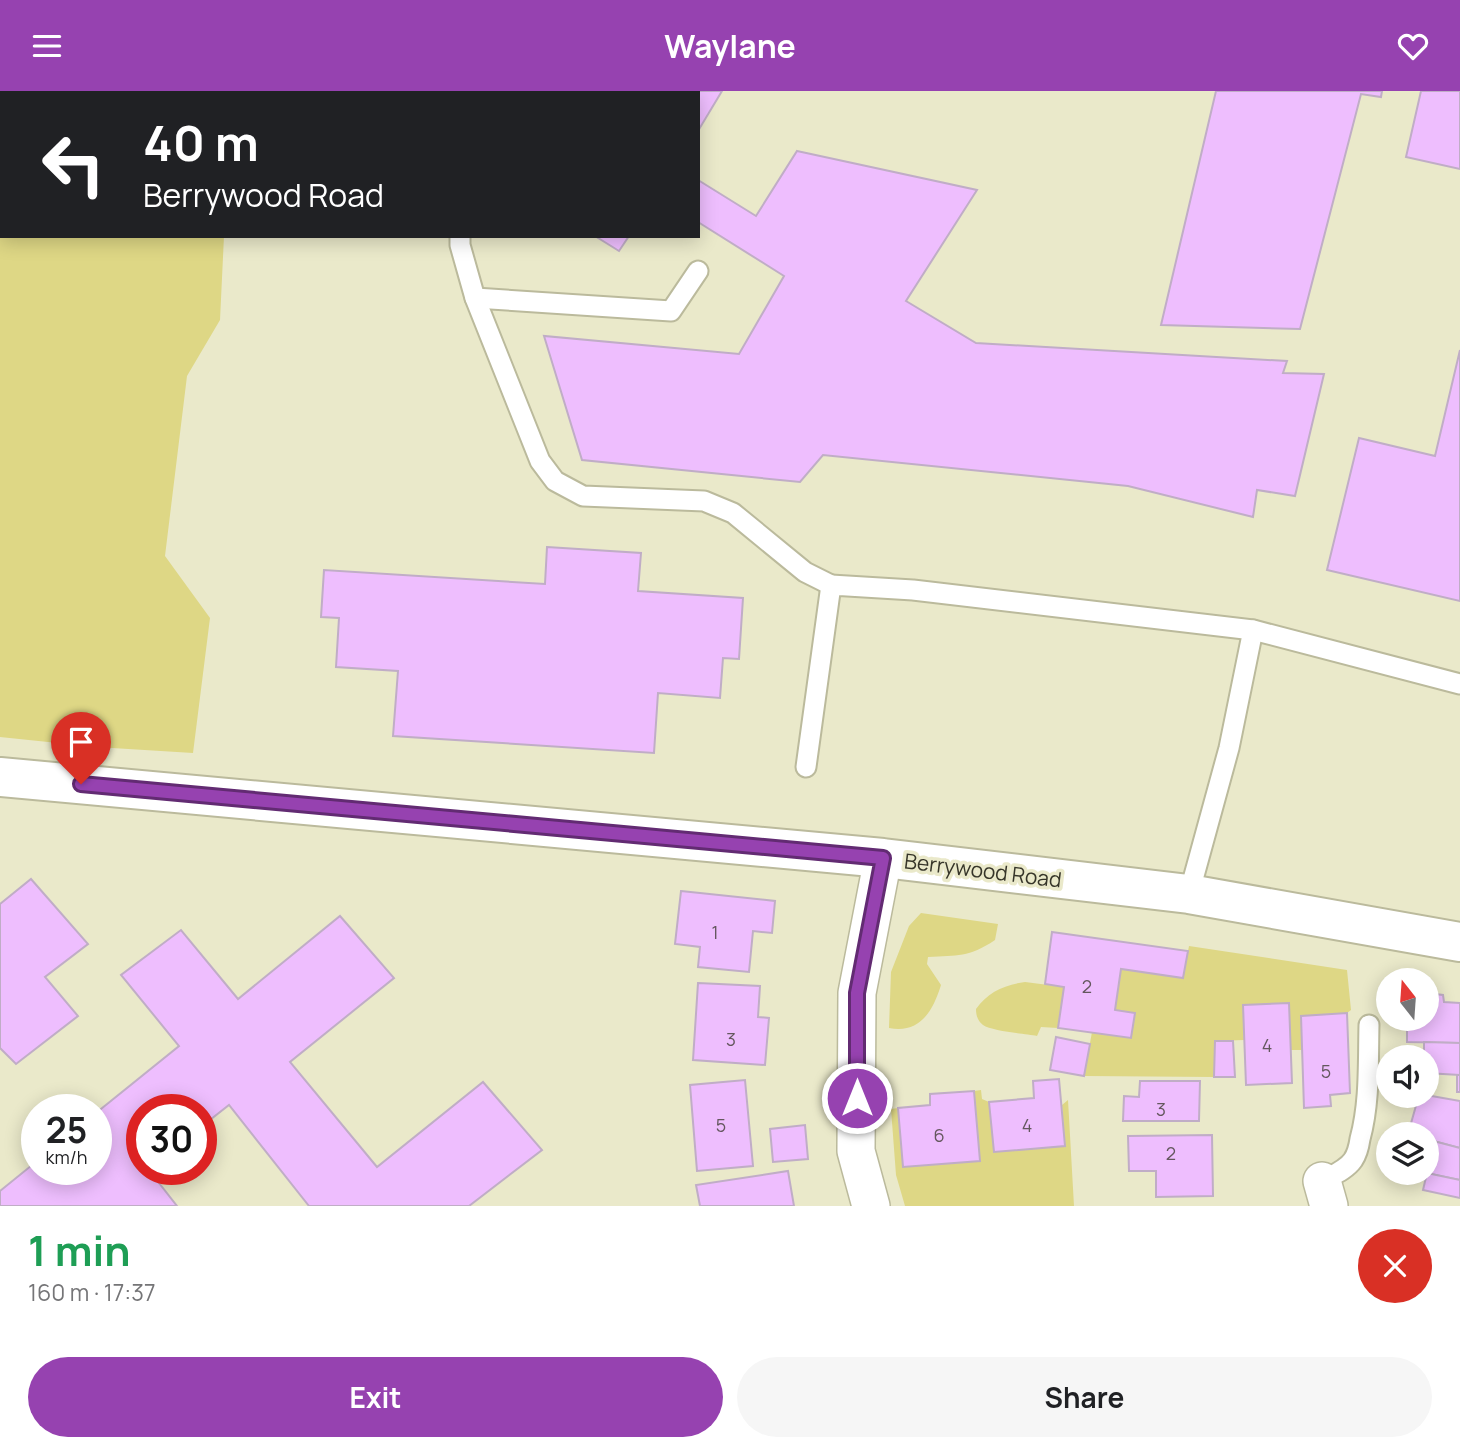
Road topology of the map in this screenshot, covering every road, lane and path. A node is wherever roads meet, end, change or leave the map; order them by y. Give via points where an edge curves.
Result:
1 (460, 238) edge
2 (698, 271) dead end
3 (475, 298) junction
4 (831, 585) junction
5 (1253, 631) junction
6 (1460, 684) edge
7 (806, 767) dead end
8 (0, 777) edge
9 (883, 858) junction
10 (1189, 894) junction
11 (1460, 943) edge
12 (1369, 1025) dead end
13 (1325, 1193) edge
14 (872, 1206) edge

1 - 3 lane
2 - 3 lane via 671,311
3 - 4 lane via 540,461 555,481 583,496 704,501 733,513 805,572
4 - 5 lane via 913,590
4 - 7 lane
5 - 6 lane
5 - 10 lane via 1229,748
8 - 9 street, Berrywood Road
9 - 10 street, Berrywood Road
9 - 14 street via 857,993 856,1151
10 - 11 street, Berrywood Road
12 - 13 lane via 1364,1125 1354,1159

